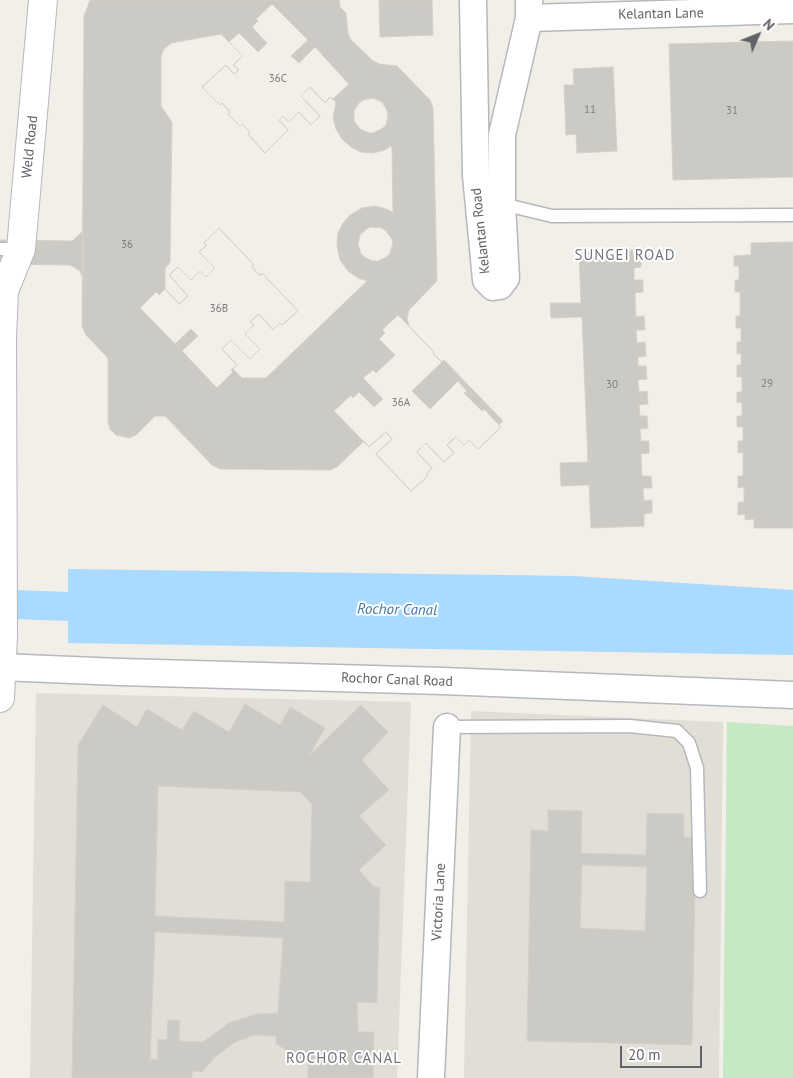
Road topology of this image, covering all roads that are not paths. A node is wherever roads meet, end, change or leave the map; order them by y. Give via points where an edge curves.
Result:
1 (43, 0) edge
2 (473, 0) edge
3 (529, 9) edge
4 (793, 10) edge
5 (475, 131) junction
6 (502, 135) junction
7 (502, 204) junction
8 (793, 215) edge
9 (10, 249) edge
10 (2, 285) edge
11 (2, 526) edge
12 (0, 667) edge
13 (793, 695) edge
14 (0, 698) edge
15 (447, 727) joint
16 (700, 891) dead end
17 (431, 1078) edge

1 - 9 street, Weld Road
2 - 5 street, Kelantan Road
3 - 4 street, Kelantan Lane
3 - 6 street, Kelantan Road
5 - 6 street via 486,120 493,121
5 - 7 street, Kelantan Road via 482,253 486,280 493,287 500,286 506,278
6 - 7 street, Kelantan Road
7 - 8 lane via 552,216
9 - 10 street, Weld Road
10 - 11 street, Weld Road
11 - 12 street, Weld Road via 3,635
12 - 13 street, Rochor Canal Road
12 - 14 street
15 - 16 lane via 630,726 677,731 689,743 697,768
15 - 17 street, Victoria Lane

